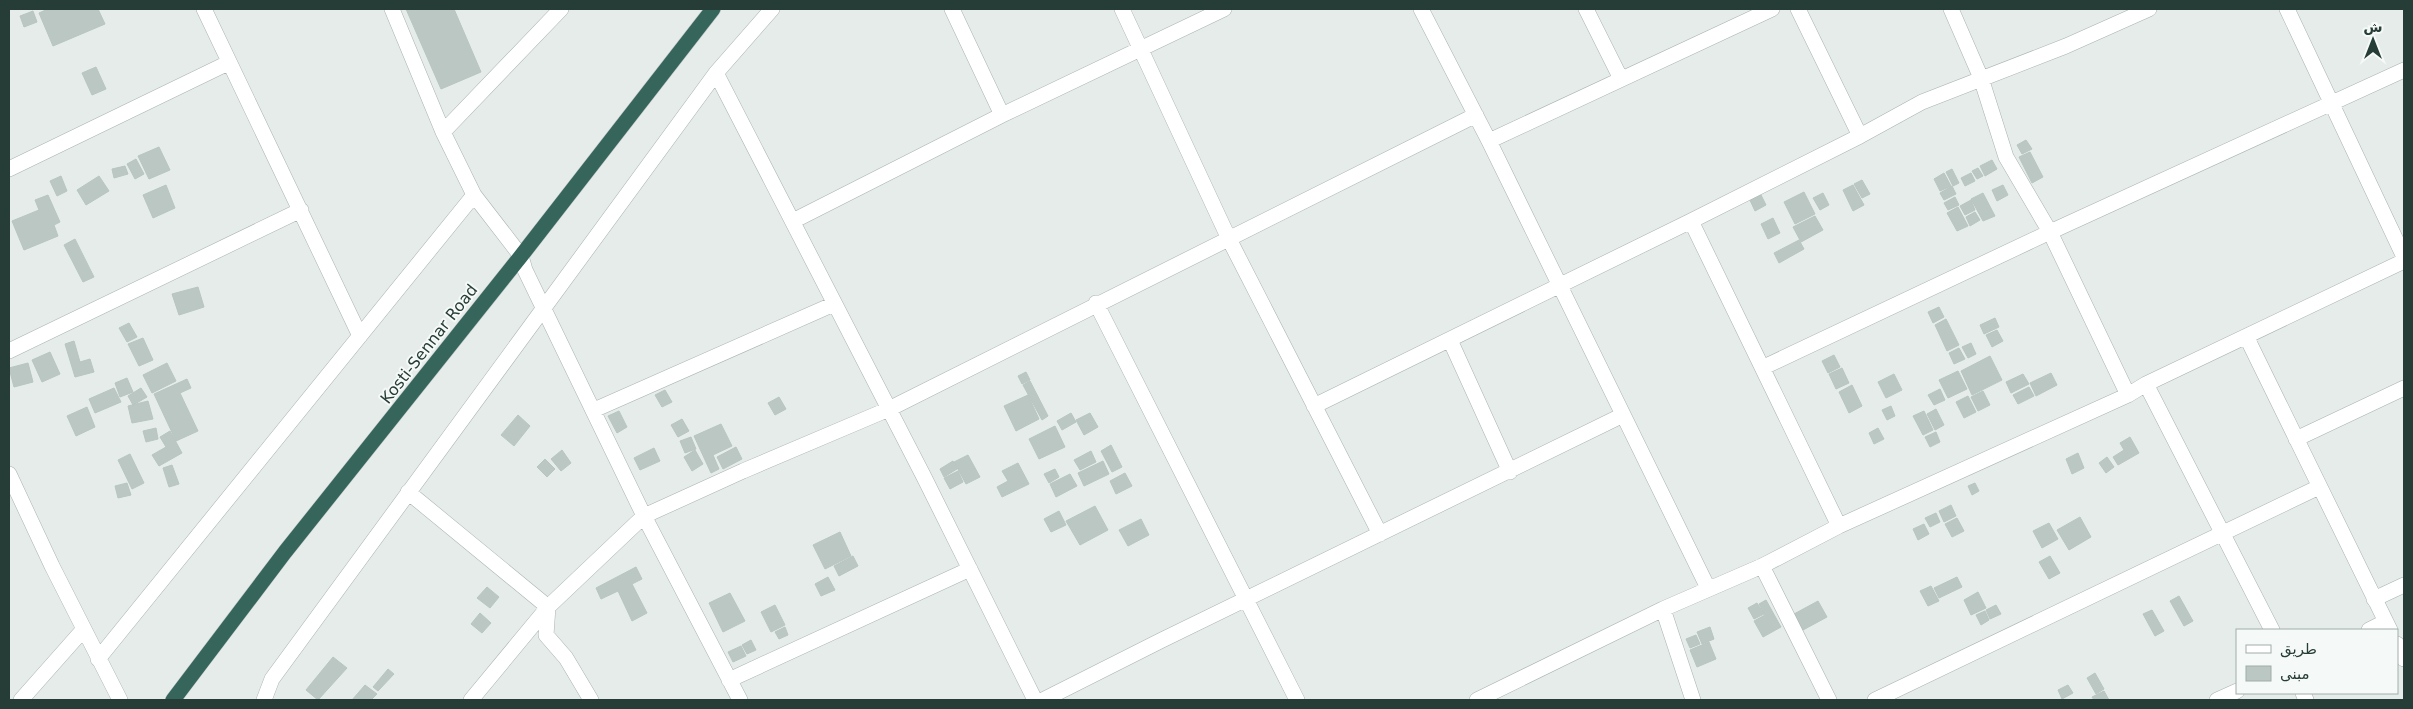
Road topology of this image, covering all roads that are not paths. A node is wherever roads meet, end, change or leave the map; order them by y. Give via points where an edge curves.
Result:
1 (204, 9) edge
2 (392, 9) edge
3 (561, 9) edge
4 (713, 9) edge
5 (772, 9) edge
6 (952, 9) edge
7 (1122, 9) edge
8 (1224, 9) edge
9 (1422, 9) edge
10 (1586, 9) edge
11 (1772, 9) edge
12 (1798, 9) edge
13 (1950, 9) edge
14 (2149, 9) edge
15 (2286, 9) edge
16 (1141, 49) junction
17 (228, 63) junction
18 (2404, 70) edge
19 (716, 73) junction
20 (1981, 78) junction
21 (1621, 79) junction
22 (2331, 104) junction
23 (1002, 115) junction
24 (1476, 115) junction
25 (443, 132) junction
26 (1860, 136) junction
27 (1489, 141) junction
28 (9, 169) edge
29 (474, 195) junction
30 (301, 210) junction
31 (794, 221) junction
32 (1691, 221) junction
33 (2050, 232) junction
34 (1229, 239) junction
35 (521, 256) junction
36 (2404, 257) edge
37 (2404, 261) edge
38 (1558, 286) junction
39 (834, 304) junction
40 (1096, 304) junction
41 (544, 309) junction
42 (360, 336) junction
43 (2247, 338) junction
44 (1450, 340) junction
45 (9, 351) edge
46 (1764, 368) junction
47 (2146, 384) junction
48 (2404, 388) edge
49 (2128, 395) junction
50 (1314, 406) junction
51 (889, 409) junction
52 (594, 410) junction
53 (1624, 416) junction
54 (2296, 439) junction
55 (1510, 472) junction
56 (9, 474) edge
57 (2319, 487) junction
58 (408, 492) junction
59 (644, 516) junction
60 (1839, 526) junction
61 (1380, 534) junction
62 (2222, 534) junction
63 (1762, 566) junction
64 (970, 569) junction
65 (2404, 585) edge
66 (1708, 588) junction
67 (1246, 598) junction
68 (2374, 599) junction
69 (548, 607) junction
70 (1663, 609) junction
71 (2388, 626) edge
72 (2271, 629) edge
73 (2374, 629) edge
74 (83, 630) junction
75 (2398, 646) edge
76 (98, 659) junction
77 (2404, 659) edge
78 (729, 680) junction
79 (2236, 691) edge
80 (1690, 699) edge
81 (21, 700) edge
82 (120, 700) edge
83 (173, 700) edge
84 (264, 700) edge
85 (471, 700) edge
86 (591, 700) edge
87 (740, 700) edge
88 (1035, 700) edge
89 (1043, 700) edge
90 (1297, 700) edge
91 (1477, 700) edge
92 (1829, 700) edge
93 (1875, 700) edge
94 (2217, 700) edge

1 - 17 street
2 - 25 street
3 - 25 street
4 - 35 highway, Kosti-Sennar Road
5 - 19 street
6 - 23 street
7 - 16 street
8 - 16 street
9 - 24 street
10 - 21 street
11 - 21 street
12 - 26 street
13 - 20 street
14 - 20 street via 2066,46
15 - 22 street
16 - 23 street
16 - 34 street
17 - 28 street
17 - 30 street
18 - 22 street
19 - 31 street
19 - 41 street
20 - 26 street via 1922,102
20 - 33 street via 2006,157
21 - 27 street
22 - 33 street
22 - 36 street
23 - 31 street
24 - 27 street
24 - 34 street
25 - 29 street
26 - 32 street
27 - 38 street
29 - 35 street
29 - 42 street
30 - 42 street
30 - 45 street
31 - 39 street
32 - 38 street
32 - 46 street
33 - 46 street
33 - 49 street
34 - 40 street
34 - 50 street
35 - 41 street
35 - 83 highway, Kosti-Sennar Road via 285,552
37 - 43 street
38 - 44 street
38 - 53 street
39 - 51 street
39 - 52 street
40 - 51 street
40 - 67 street
41 - 52 street
41 - 58 street
42 - 76 street
43 - 47 street
43 - 54 street
44 - 50 street
44 - 55 street
46 - 60 street
47 - 49 street
47 - 62 street
48 - 54 street
49 - 60 street
50 - 61 street
51 - 59 street
51 - 64 street
52 - 59 street
53 - 55 street
53 - 66 street
54 - 57 street
55 - 61 street
56 - 74 street
57 - 62 street
57 - 68 street
58 - 69 street
58 - 84 street via 272,679
59 - 69 street
59 - 78 street
60 - 63 street
61 - 67 street
62 - 72 street
62 - 93 street
63 - 66 street
63 - 92 street
64 - 78 street
64 - 88 street
65 - 68 street
66 - 70 street
67 - 89 street
67 - 90 street
68 - 71 street
69 - 85 street
69 - 86 street via 546,635 566,658
70 - 80 street
70 - 91 street
71 - 73 street
74 - 76 street
74 - 81 street
75 - 77 street
76 - 82 street
78 - 87 street
79 - 94 street

